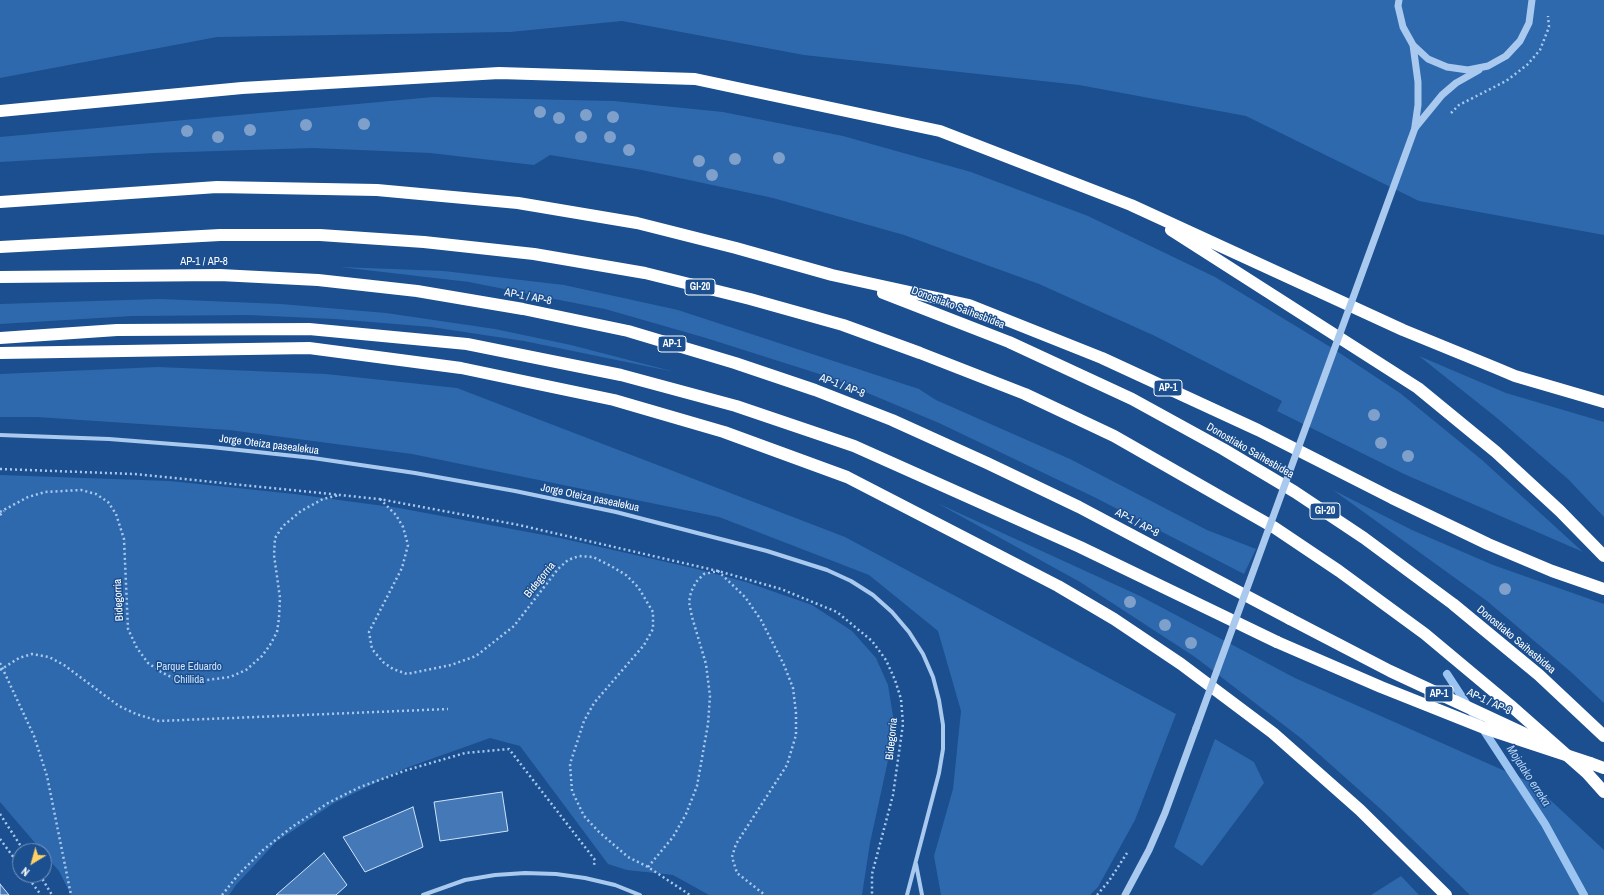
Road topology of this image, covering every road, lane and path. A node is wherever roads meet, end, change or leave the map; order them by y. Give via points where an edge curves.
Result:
1 (1399, 0) edge
2 (1532, 0) edge
3 (1413, 45) junction
4 (1488, 66) junction
5 (0, 110) edge
6 (1415, 128) junction
7 (0, 202) edge
8 (1131, 205) junction
9 (0, 247) edge
10 (832, 275) junction
11 (0, 277) edge
12 (0, 338) edge
13 (0, 354) edge
14 (1604, 402) edge
15 (0, 435) edge
16 (0, 469) edge
17 (342, 494) junction
18 (379, 499) junction
19 (8, 508) junction
20 (0, 512) edge
21 (0, 515) edge
22 (1604, 556) edge
23 (718, 571) junction
24 (1604, 589) edge
25 (0, 663) edge
26 (2, 669) edge
27 (448, 709) dead end
28 (1604, 736) edge
29 (1590, 763) junction
30 (1604, 768) edge
31 (1604, 792) edge
32 (0, 814) edge
33 (0, 839) edge
34 (19, 843) edge
35 (1130, 848) dead end
36 (12, 855) edge
37 (916, 862) junction
38 (648, 867) junction
39 (590, 879) junction
40 (32, 883) edge
41 (45, 883) edge
42 (41, 895) edge
43 (52, 895) edge
44 (71, 895) edge
45 (222, 895) edge
46 (423, 895) edge
47 (640, 895) edge
48 (690, 895) edge
49 (765, 895) edge
50 (872, 895) edge
51 (907, 895) edge
52 (922, 895) edge
53 (1097, 895) edge
54 (1125, 895) edge
55 (1446, 895) edge

1 - 3 street via 1403,27
2 - 4 street via 1529,23 1520,41 1506,56
3 - 4 street via 1428,59 1447,67 1468,70
3 - 6 street via 1418,82
4 - 6 street via 1472,73 1442,95
5 - 8 highway via 242,88 499,72 695,79 940,131
6 - 54 street, bridge via 1165,813
7 - 10 highway, AP-1 via 216,187 377,190 518,203 637,223
8 - 14 highway via 1403,330 1515,376
8 - 22 highway via 1418,388 1496,452
9 - 31 highway, GI-20 via 220,235 320,235 424,242 534,254 660,277 750,299 843,326 1025,394 1114,436 1275,528 1425,634 1510,705
10 - 24 highway, AP-1 via 969,306 1102,358 1258,430 1488,544 1552,571
10 - 28 highway, Donostiako Saihesbidea / GI-20 via 922,307 1040,356 1132,400 1295,492 1364,538 1453,604 1539,676
11 - 29 highway, AP-1 / AP-8 / AP-1, bridge via 220,275 318,280 417,291 523,309 628,331 735,363 892,420 987,463 1072,504 1390,671
12 - 29 highway, bridge via 117,330 309,328 467,344 621,375 736,406 854,446 1080,547 1278,642 1381,687 1484,728
13 - 55 highway via 309,348 461,368 614,400 724,432 847,477 1058,586 1114,619 1181,664 1273,734 1365,815
15 - 37 street, Jorge Oteiza pasealekua via 109,439 211,447 415,473 616,512 767,551 827,570 851,581 878,599 909,632 923,654 939,700 943,724 943,749
16 - 17 path, Bidegorria via 135,474
17 - 18 path, Bidegorria
17 - 19 path, Bidegorria via 323,499 301,511 283,526 275,538 274,555 280,598 277,632 270,646 246,670 224,678 192,682 175,679 148,662 137,648 128,629 124,539 116,514 108,502 96,494 81,490 45,492 28,497
18 - 23 path, Bidegorria via 519,525
18 - 38 path, Bidegorria via 403,527 408,546 402,568 369,632 372,649 383,662 407,674 444,667 476,656 514,626 558,569 568,560 579,556 593,557 626,575 638,587 653,612 653,629 644,645 594,703 584,721 570,764 572,791 584,816 628,857
19 - 20 path, Bidegorria
19 - 21 path, Bidegorria
23 - 38 path via 704,574 691,592 689,602 706,664 710,696 708,724 697,786 673,837
23 - 49 path via 745,597 761,620 793,688 796,735 787,765 736,844 732,857 737,873
23 - 50 path, Bidegorria via 781,589 837,612 872,641 886,660 901,699 903,724 892,795 872,874
25 - 26 path
26 - 27 path via 32,654 49,657 64,665 119,706 159,721
26 - 44 path via 34,736 47,776
29 - 30 highway, AP-1 / AP-8 / AP-1
32 - 34 path
33 - 36 path
35 - 53 path
37 - 51 street, Jorge Oteiza pasealekua
37 - 52 street
38 - 48 path, Bidegorria
39 - 45 path via 595,860 509,749 465,753 360,786 292,827 263,850
39 - 46 street via 556,874 495,875 465,880
39 - 47 street
40 - 42 path
41 - 43 path

